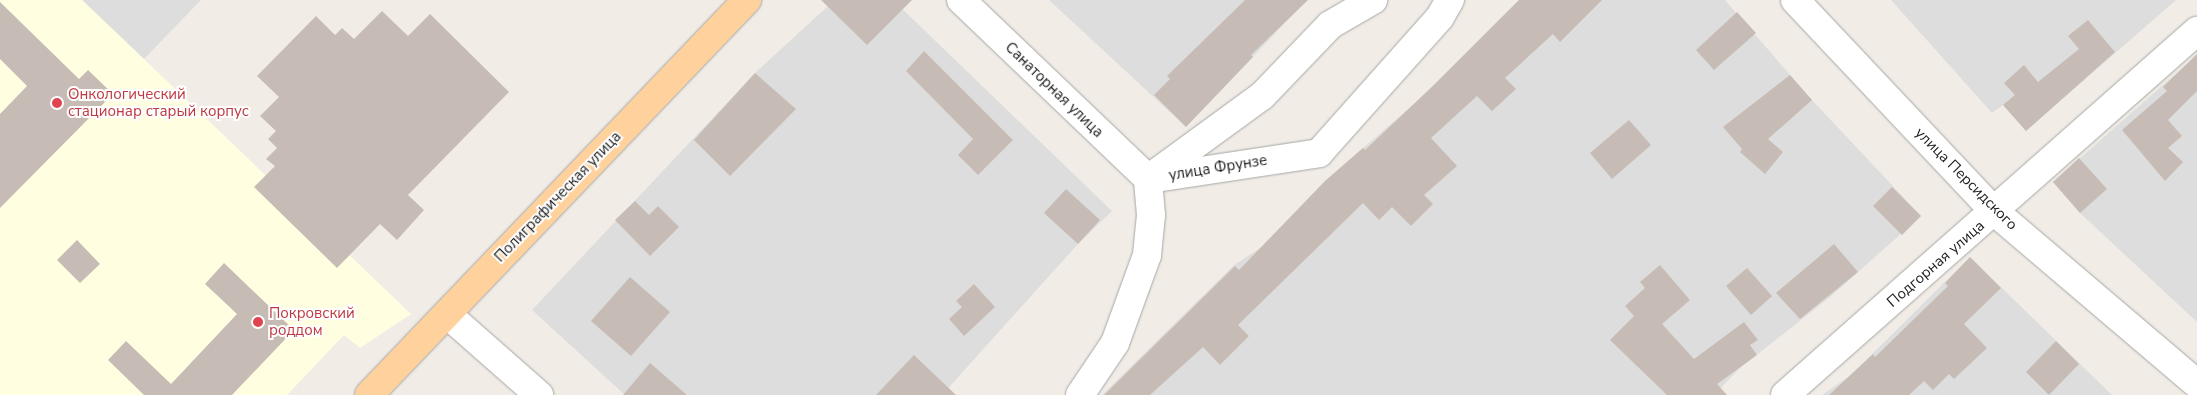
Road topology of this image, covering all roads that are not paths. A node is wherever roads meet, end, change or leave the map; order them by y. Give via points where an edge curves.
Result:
1 (747, 0) edge
2 (961, 0) edge
3 (1373, 0) edge
4 (1450, 0) edge
5 (1795, 0) edge
6 (2197, 31) edge
7 (1148, 179) junction
8 (1995, 212) junction
9 (447, 314) junction
10 (2197, 384) edge
11 (369, 395) edge
12 (539, 395) edge
13 (1080, 395) edge
14 (1785, 395) edge

1 - 9 main road, Полиграфическая улица
2 - 7 street, Санаторная улица
3 - 7 street via 1330,25 1262,96
4 - 7 street, улица Фрунзе via 1440,16 1319,153
5 - 8 street, улица Персидского
6 - 8 street, Подгорная улица
7 - 13 street, улица Фрунзе via 1151,215 1147,255 1116,343
8 - 10 street, улица Персидского
8 - 14 street, Подгорная улица
9 - 11 main road, Полиграфическая улица
9 - 12 street

